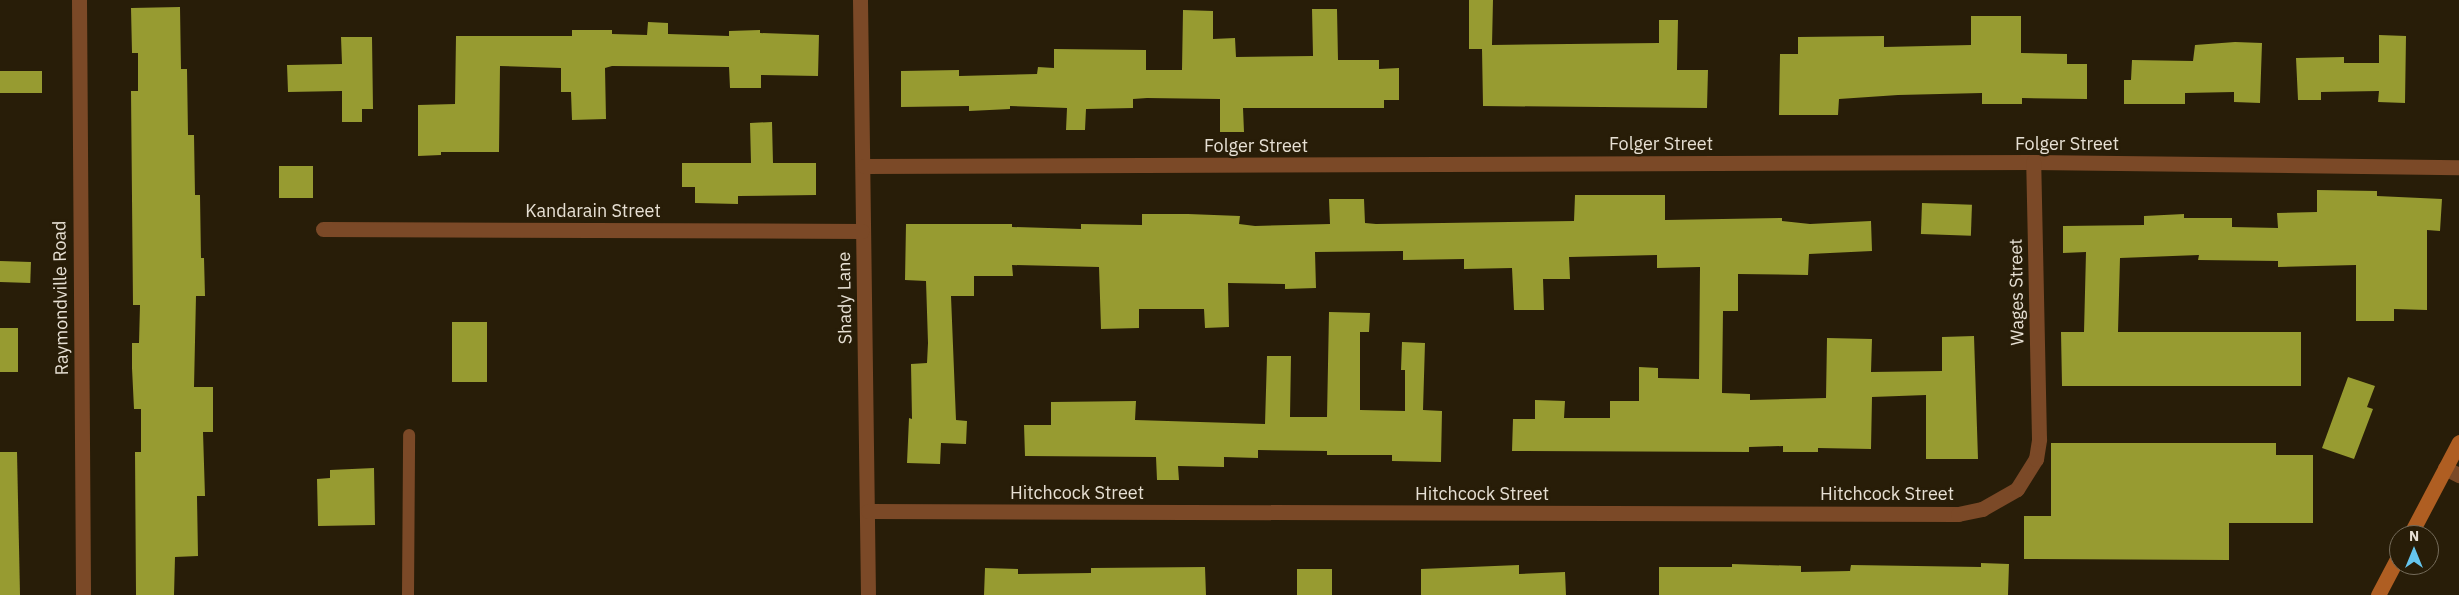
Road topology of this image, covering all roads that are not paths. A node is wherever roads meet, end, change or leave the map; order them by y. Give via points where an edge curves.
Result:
1 (79, 0) edge
2 (860, 0) edge
3 (2034, 162) junction
4 (864, 166) junction
5 (2459, 167) edge
6 (323, 229) dead end
7 (862, 231) junction
8 (2038, 422) joint
9 (409, 435) dead end
10 (2459, 442) edge
11 (2452, 472) edge
12 (868, 511) junction
13 (2417, 525) edge
14 (2389, 574) edge
15 (83, 595) edge
16 (408, 595) edge
17 (868, 595) edge
18 (2378, 595) edge

1 - 15 street, Raymondville Road
2 - 4 street, Shady Lane
3 - 4 street, Folger Street
3 - 5 street, Folger Street
3 - 8 street, Wages Street
4 - 7 street, Shady Lane
6 - 7 street, Kandarain Street
7 - 12 street, Shady Lane
8 - 12 street, Hitchcock Street via 2036,459 2017,489 1982,509 1958,514
9 - 16 lane
10 - 11 main road
11 - 13 main road
12 - 17 street, Shady Lane
14 - 18 main road

